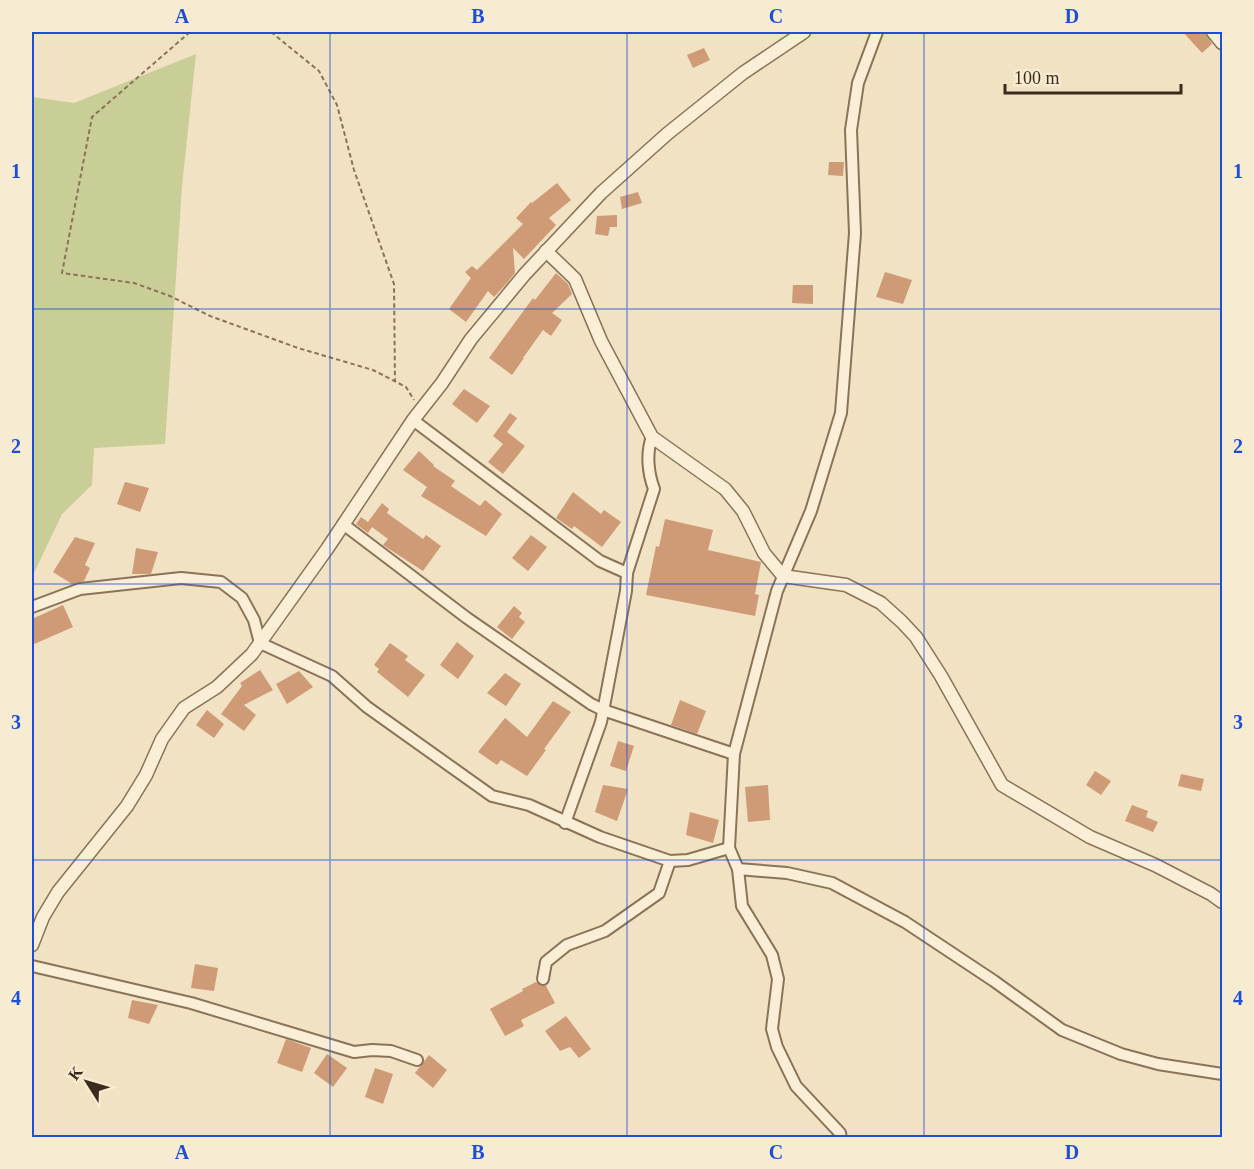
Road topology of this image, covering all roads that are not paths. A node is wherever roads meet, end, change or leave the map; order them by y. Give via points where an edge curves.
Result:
1 (804, 32) edge
2 (877, 32) edge
3 (1213, 32) edge
4 (1222, 43) edge
5 (546, 250) junction
6 (417, 415) junction
7 (652, 437) junction
8 (343, 525) junction
9 (627, 573) junction
10 (783, 576) junction
11 (32, 607) edge
12 (260, 643) junction
13 (603, 710) junction
14 (734, 754) junction
15 (565, 823) junction
16 (729, 848) junction
17 (670, 861) junction
18 (738, 869) junction
19 (1222, 902) edge
20 (32, 945) edge
21 (32, 966) edge
22 (543, 979) dead end
23 (417, 1060) dead end
24 (1222, 1074) edge
25 (841, 1137) edge

1 - 5 street via 667,134 601,193
2 - 10 street via 858,83 851,130 855,232 841,413 811,511
3 - 4 street
5 - 6 street via 471,339
5 - 7 street via 575,279 601,341
6 - 8 street
6 - 9 street via 600,561
7 - 9 street via 650,477 654,489
7 - 10 street via 725,489 743,512 764,553
8 - 12 street
8 - 13 street via 467,618
9 - 13 street
10 - 14 street
10 - 19 street via 846,585 881,603 902,622 940,676 1002,785 1090,837 1155,865
11 - 12 street via 80,589 181,578 221,582 242,598
12 - 15 street via 332,676 368,707 492,796 530,805
12 - 20 street via 217,687 184,708 162,739 127,806 58,892
13 - 14 street
13 - 15 street
14 - 16 street
15 - 17 street
16 - 17 street
16 - 18 street
17 - 22 street via 659,893 605,931 567,945 546,962
18 - 24 street via 788,873 832,884 905,922 1062,1030 1130,1057
18 - 25 street via 741,906 772,956 778,979 772,1029 777,1047 796,1086
21 - 23 street via 191,1003 354,1052 391,1052

